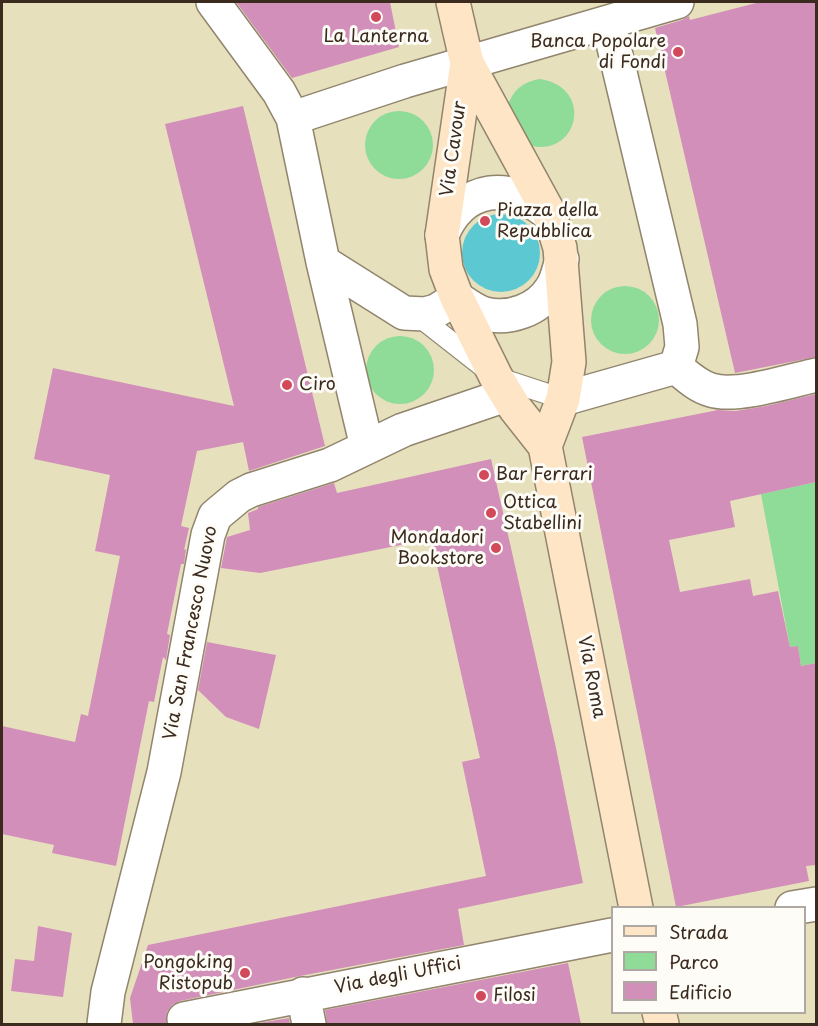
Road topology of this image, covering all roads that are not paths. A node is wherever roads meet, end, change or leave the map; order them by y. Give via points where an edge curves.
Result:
1 (213, 2) edge
2 (453, 2) edge
3 (677, 2) edge
4 (608, 22) junction
5 (466, 63) junction
6 (293, 118) junction
7 (550, 215) junction
8 (442, 235) junction
9 (562, 259) junction
10 (323, 262) junction
11 (457, 298) junction
12 (417, 315) junction
13 (676, 367) junction
14 (816, 375) edge
15 (501, 386) junction
16 (563, 399) junction
17 (545, 446) junction
18 (367, 447) junction
19 (636, 906) edge
20 (611, 935) edge
21 (306, 1010) edge
22 (184, 1019) dead end
23 (104, 1024) edge

1 - 6 street via 279,92
2 - 5 main road, Via Cavour
3 - 4 street
4 - 5 street
4 - 13 street via 680,324 682,347
5 - 6 street
5 - 7 main road, Via Cavour
5 - 8 main road, Via Cavour
6 - 10 street
7 - 8 street via 514,194 482,195 456,211
7 - 9 main road
8 - 11 main road via 446,269
9 - 11 street via 552,289 538,304 522,312 486,314
9 - 16 main road via 569,349
10 - 12 street via 395,309
10 - 18 street
11 - 12 street via 436,311
11 - 15 main road, Via Roma
12 - 15 lane
13 - 14 street via 700,386 725,392
13 - 16 street
15 - 16 lane
15 - 17 main road, Via Roma
15 - 18 street, Via San Francesco Nuovo
16 - 17 main road
17 - 19 main road, Via Roma
18 - 23 street, Via San Francesco Nuovo via 299,477 251,490 215,516 164,772 108,992
20 - 21 street, Via degli Uffici
21 - 22 street, Via degli Uffici

